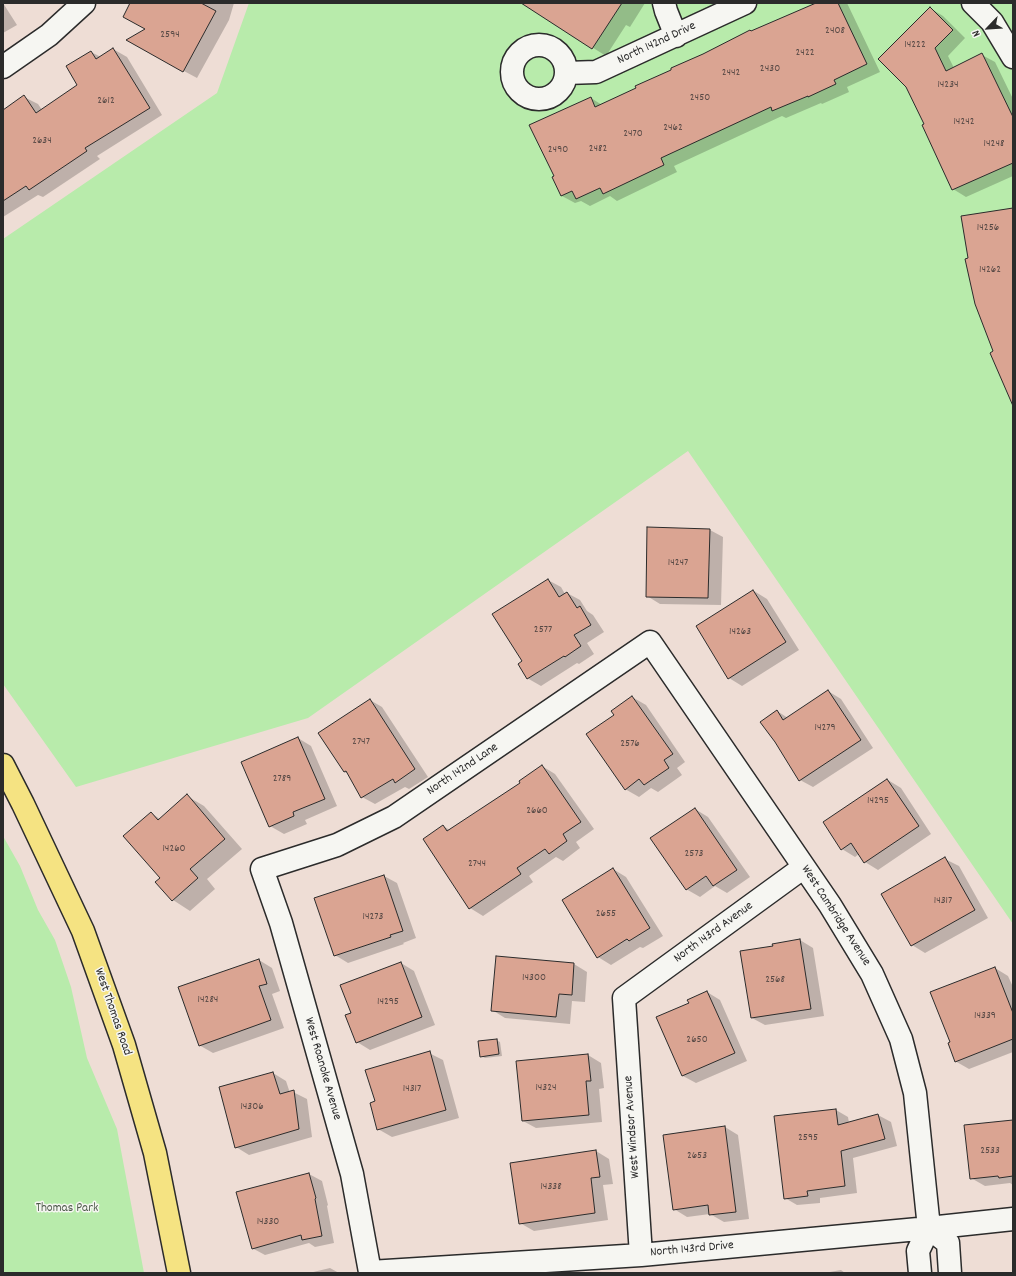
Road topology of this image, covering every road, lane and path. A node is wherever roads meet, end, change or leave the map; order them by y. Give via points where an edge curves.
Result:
1 (84, 3) edge
2 (664, 3) edge
3 (973, 3) edge
4 (732, 6) edge
5 (676, 36) junction
6 (1013, 57) edge
7 (3, 67) edge
8 (566, 73) dead end
9 (650, 642) joint
10 (3, 765) edge
11 (804, 867) junction
12 (262, 869) joint
13 (624, 998) joint
14 (1013, 1219) edge
15 (929, 1228) junction
16 (641, 1255) junction
17 (370, 1272) joint
18 (179, 1273) edge
19 (920, 1273) edge
20 (950, 1273) edge

1 - 7 street via 49,35
2 - 5 street
3 - 6 street via 992,22
4 - 5 street, North 142nd Drive
5 - 8 street, North 142nd Drive via 596,72
9 - 11 street, West Cambridge Avenue
9 - 12 street, North 142nd Lane via 394,817 337,845
10 - 18 main road, West Thomas Road via 83,931 124,1045 156,1153
11 - 13 street, North 143rd Avenue
11 - 15 street, West Cambridge Avenue via 872,974 901,1039 915,1093
12 - 17 street, West Roanoke Avenue via 352,1174
13 - 16 street, West Windsor Avenue
14 - 15 street, North 143rd Drive
15 - 16 street, North 143rd Drive
15 - 19 street via 918,1251
15 - 20 street via 948,1244
16 - 17 street, North 143rd Drive

